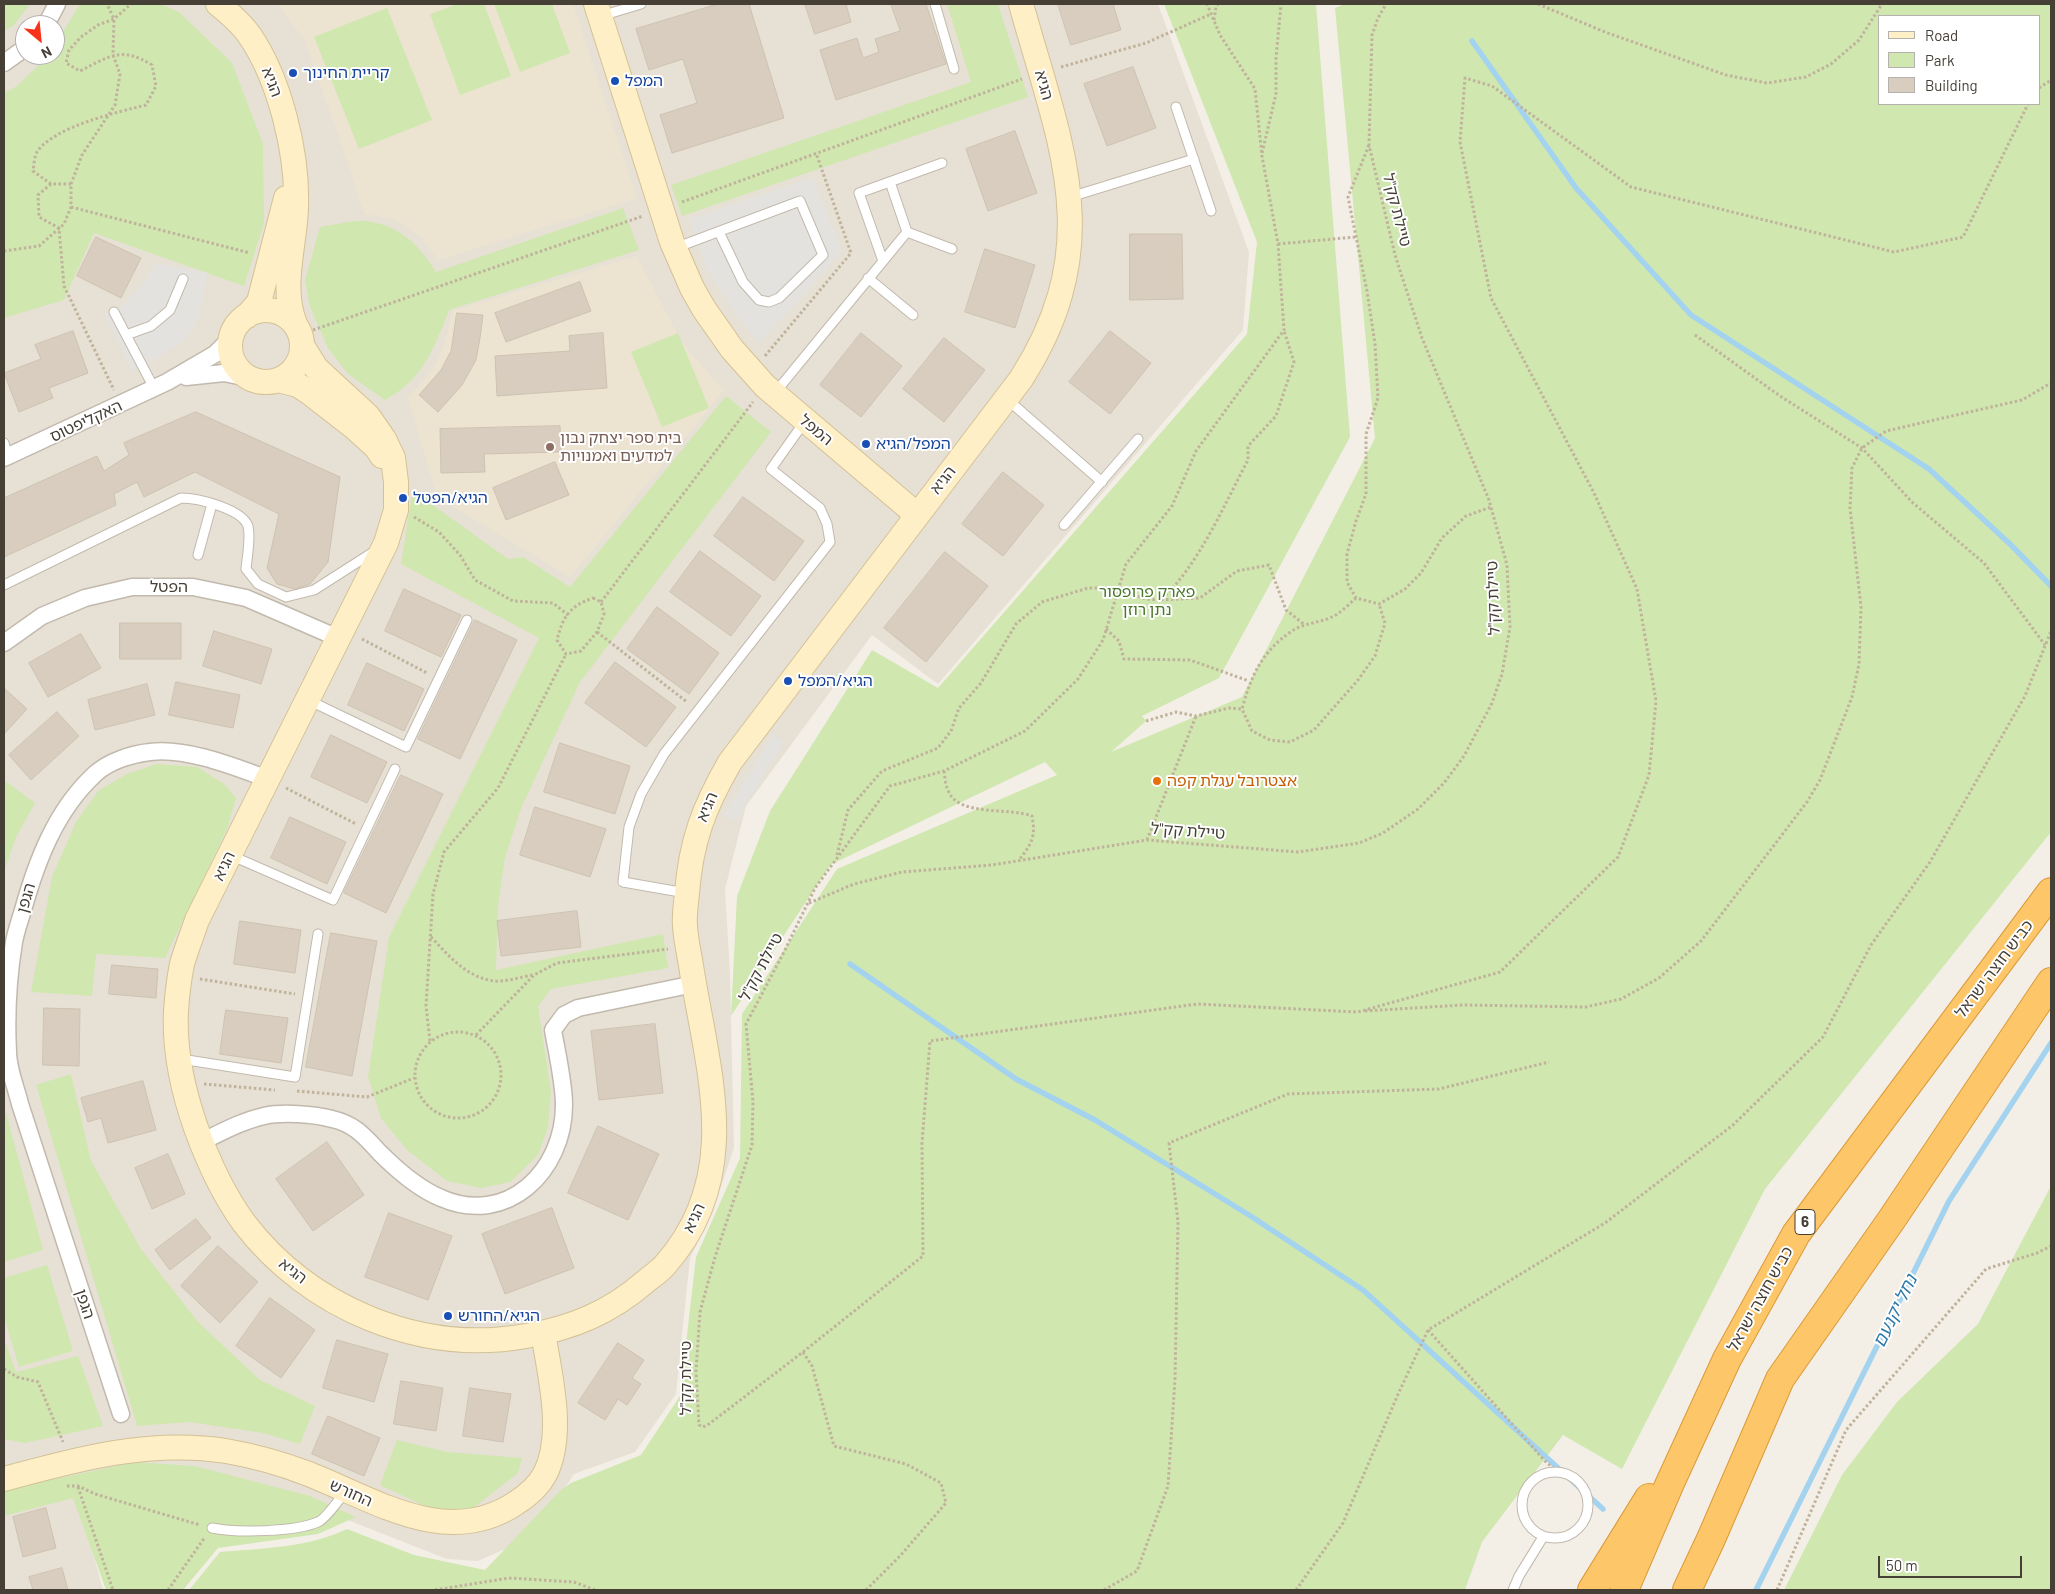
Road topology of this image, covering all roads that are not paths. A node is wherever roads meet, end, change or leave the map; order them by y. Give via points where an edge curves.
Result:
1 (218, 4) edge
2 (641, 4) edge
3 (935, 4) edge
4 (1021, 4) edge
5 (598, 10) edge
6 (15, 55) edge
7 (4, 63) edge
8 (954, 69) dead end
9 (1176, 107) dead end
10 (1194, 159) junction
11 (942, 163) dead end
12 (294, 175) junction
13 (890, 182) junction
14 (1070, 197) junction
15 (1212, 211) dead end
16 (719, 232) junction
17 (907, 232) junction
18 (674, 248) junction
19 (952, 249) dead end
20 (882, 261) junction
21 (868, 278) junction
22 (183, 279) dead end
23 (114, 312) dead end
24 (913, 315) dead end
25 (247, 316) junction
26 (126, 335) junction
27 (300, 335) junction
28 (231, 338) junction
29 (253, 379) junction
30 (278, 380) junction
31 (160, 385) junction
32 (770, 390) junction
33 (1006, 398) junction
34 (805, 421) junction
35 (1138, 439) dead end
36 (5, 453) edge
37 (396, 476) junction
38 (1102, 482) junction
39 (212, 504) junction
40 (916, 514) junction
41 (1064, 525) dead end
42 (386, 543) junction
43 (198, 555) dead end
44 (4, 585) edge
45 (467, 620) dead end
46 (340, 634) junction
47 (4, 643) edge
48 (307, 700) junction
49 (395, 769) dead end
50 (268, 779) junction
51 (230, 854) junction
52 (2051, 892) edge
53 (687, 893) junction
54 (318, 934) dead end
55 (2051, 982) edge
56 (694, 984) junction
57 (179, 1059) junction
58 (201, 1142) junction
59 (543, 1334) junction
60 (121, 1414) dead end
61 (1700, 1417) junction
62 (4, 1479) edge
63 (346, 1490) junction
64 (212, 1528) road end
65 (1543, 1537) junction
66 (1513, 1590) edge
67 (1592, 1590) edge
68 (1624, 1590) edge
69 (1688, 1590) edge

1 - 12 street, הגיא via 249,35 268,68 293,149
2 - 5 lane
3 - 8 lane
4 - 14 street, הגיא via 1061,146
5 - 18 street, המפל
6 - 7 street
9 - 10 lane
10 - 14 lane
10 - 15 lane
11 - 13 lane
12 - 25 street, הגיא via 259,302
12 - 27 street, הגיא via 296,206 287,293
13 - 17 lane
13 - 20 lane via 859,193
14 - 33 street, הגיא via 1070,246 1062,292 1046,336
16 - 16 lane via 744,282 758,300 769,302 779,298 823,255 800,202
16 - 18 lane
17 - 19 lane
17 - 20 lane
18 - 32 street, המפל via 692,288 717,330
20 - 21 lane
21 - 24 lane
21 - 32 lane
22 - 26 lane via 170,310 151,326
23 - 26 lane
25 - 27 street via 256,311 278,311 287,316
25 - 28 street via 239,322
26 - 31 lane
27 - 30 street via 300,358 295,368
27 - 37 street, הגיא via 316,368 368,416 384,439 393,458
28 - 29 street via 232,358 244,374
28 - 31 street, האקליפטוס via 199,366
29 - 30 street via 265,382
29 - 31 street, האקליפטוס via 224,373 193,375
30 - 37 street via 298,385 355,428 376,447
31 - 36 street, האקליפטוס
32 - 34 street, המפל
33 - 38 lane
33 - 40 street, הגיא
34 - 40 street, המפל
34 - 53 lane via 771,469 820,508 830,542 664,754 641,794 629,827 622,882
35 - 38 lane
37 - 42 street, הגיא via 396,510
38 - 41 lane
39 - 42 lane via 245,520 248,528 246,569 258,584 286,597 314,590
39 - 43 lane
39 - 44 lane via 195,498 181,498
40 - 53 street, הגיא via 730,762 710,797 696,834
42 - 46 street, הגיא
45 - 48 lane via 406,747
46 - 47 street, הפטל via 246,598 194,587 132,587 85,598 42,616
46 - 48 street, הגיא
48 - 50 street, הגיא
49 - 51 lane via 333,900
50 - 51 street, הגיא
50 - 60 street, הגפן via 223,762 182,753 152,752 123,758 96,773 51,831 32,877 14,940 7,1001 8,1055 20,1104
51 - 57 street, הגיא via 197,920 182,965 176,1013
52 - 61 highway, כביש חוצה ישראל / 6 via 1796,1234 1727,1359
53 - 56 street, הגיא via 684,925
54 - 57 lane via 295,1077
55 - 69 highway via 1892,1220 1780,1379
56 - 58 street via 578,1008 564,1015 553,1030 564,1105 561,1132 553,1157 539,1177 521,1193 498,1204 467,1206 440,1198 410,1179 362,1132 333,1119 266,1115 236,1124
56 - 59 street, הגיא via 714,1102 715,1150 707,1189 691,1230 664,1266 627,1298 590,1319
57 - 58 street, הגיא via 187,1102
58 - 59 street, הגיא via 220,1184 244,1222 274,1256 350,1311 400,1330 450,1340 502,1341
59 - 63 street, החורש via 556,1428 544,1475 529,1494 506,1510 457,1523 415,1517
61 - 67 highway
61 - 68 highway, כביש חוצה ישראל / 6
62 - 63 street, החורש via 100,1455 188,1446 257,1457
63 - 64 lane via 320,1522 291,1528 227,1531
65 - 65 lane via 1525,1522 1522,1511 1525,1489 1541,1475 1558,1472 1572,1476 1587,1497 1588,1512 1584,1522 1566,1537
65 - 66 lane

